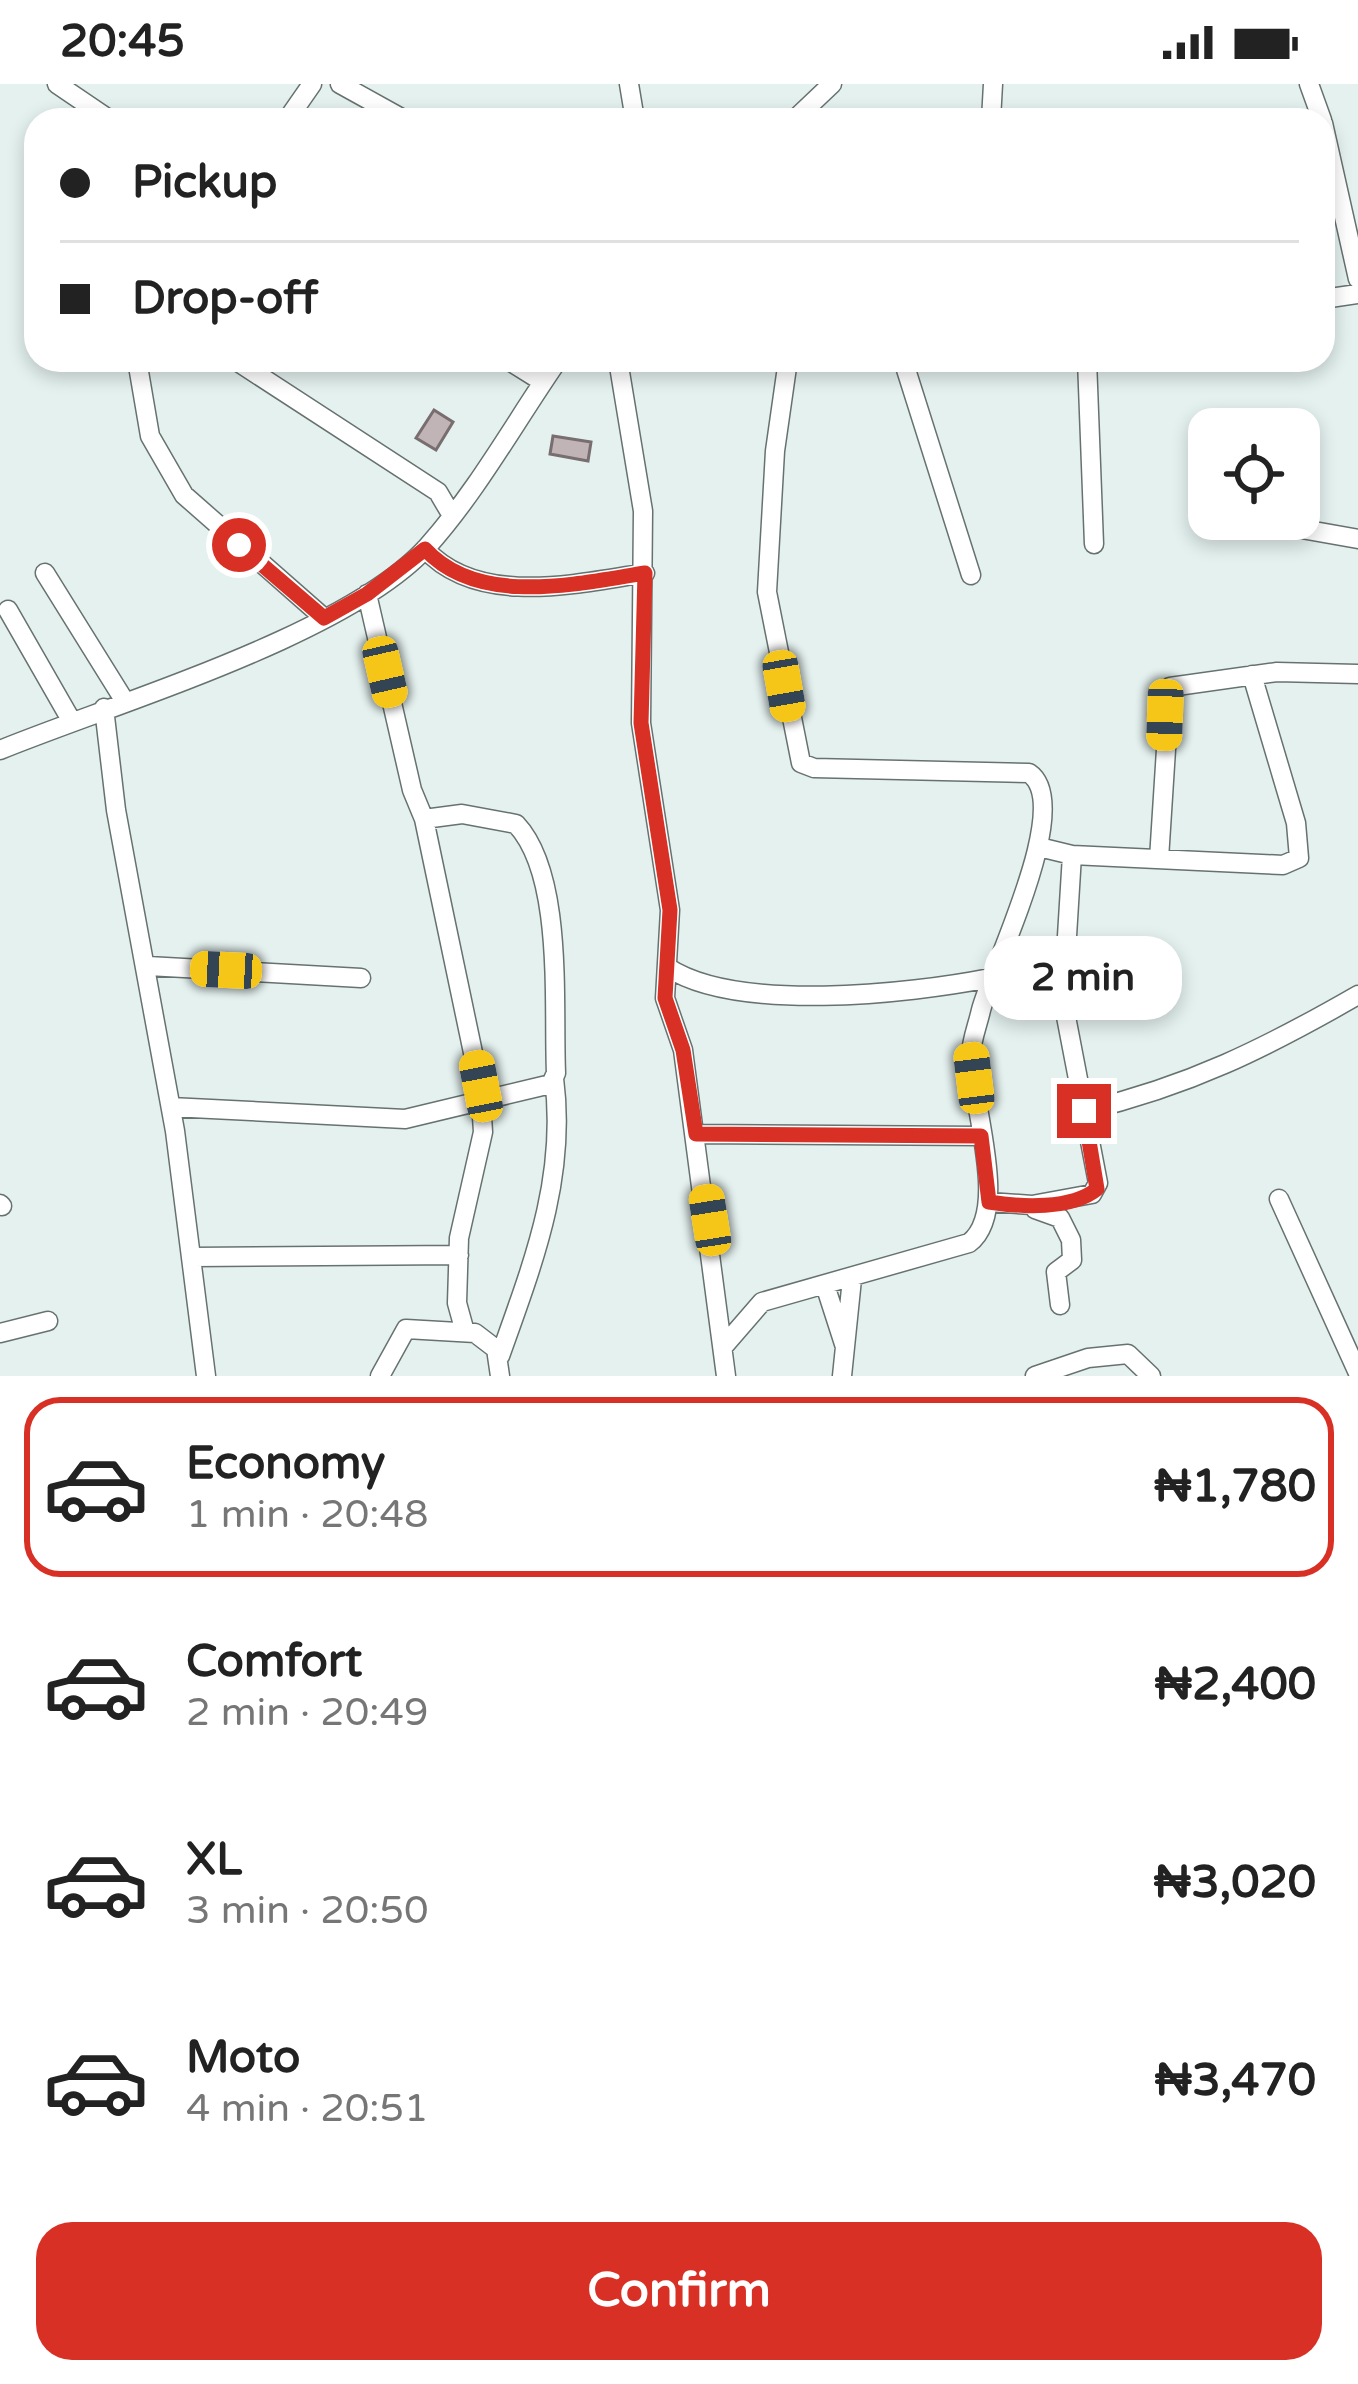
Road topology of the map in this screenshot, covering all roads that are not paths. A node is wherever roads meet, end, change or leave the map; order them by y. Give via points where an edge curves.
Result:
1 (57, 84) edge
2 (340, 84) edge
3 (832, 84) edge
4 (92, 108) edge
5 (383, 108) edge
6 (807, 108) edge
7 (1335, 175) edge
8 (1358, 279) edge
9 (138, 372) edge
10 (253, 372) edge
11 (527, 372) edge
12 (550, 372) edge
13 (620, 372) edge
14 (786, 372) edge
15 (907, 372) edge
16 (1087, 372) edge
17 (543, 382) junction
18 (438, 492) junction
19 (467, 493) junction
20 (452, 514) junction
21 (1320, 532) edge
22 (1358, 539) edge
23 (1094, 544) dead end
24 (425, 549) junction
25 (45, 573) dead end
26 (645, 573) junction
27 (971, 575) dead end
28 (367, 594) junction
29 (8, 610) dead end
30 (324, 618) junction
31 (1358, 674) edge
32 (1252, 675) junction
33 (124, 700) junction
34 (104, 708) junction
35 (71, 720) junction
36 (0, 750) edge
37 (424, 819) junction
38 (1039, 847) junction
39 (1072, 854) junction
40 (1159, 860) junction
41 (148, 966) junction
42 (667, 967) junction
43 (361, 978) dead end
44 (990, 978) junction
45 (1358, 995) edge
46 (554, 1078) junction
47 (482, 1102) junction
48 (171, 1108) junction
49 (1084, 1111) junction
50 (696, 1134) junction
51 (981, 1136) junction
52 (1279, 1199) dead end
53 (989, 1202) junction
54 (1032, 1205) junction
55 (459, 1255) junction
56 (193, 1257) junction
57 (852, 1279) junction
58 (825, 1285) junction
59 (1060, 1304) dead end
60 (48, 1321) dead end
61 (465, 1332) junction
62 (0, 1333) edge
63 (723, 1347) junction
64 (845, 1347) junction
65 (500, 1366) edge
66 (1358, 1373) edge
67 (206, 1376) edge
68 (380, 1376) edge
69 (726, 1376) edge
70 (842, 1376) edge
71 (1035, 1376) edge
72 (1151, 1376) edge

1 - 4 street
2 - 5 street
3 - 6 street
7 - 8 street
9 - 30 street via 149,436 171,476
10 - 18 street
11 - 17 street
12 - 17 street
13 - 26 street via 644,511
14 - 38 street via 767,592 796,755 814,768 1029,773 1042,795
15 - 27 street
16 - 23 street
17 - 19 street
18 - 19 street
18 - 20 street
19 - 20 street
20 - 24 street
21 - 22 street
24 - 26 street via 454,573 506,584
24 - 28 street
25 - 33 street
26 - 42 street via 641,723 670,910
28 - 30 street
28 - 37 street
29 - 35 street
30 - 33 street
31 - 32 street
32 - 40 street via 1170,687
32 - 40 street via 1299,858 1283,866
33 - 34 street
34 - 35 street
34 - 41 street
35 - 36 street
37 - 46 street via 490,817 516,824 527,839 548,905
37 - 47 street
38 - 39 street
38 - 44 street
39 - 40 street
39 - 49 street via 1063,1001
41 - 43 street
41 - 48 street
42 - 44 street via 700,986 807,993
42 - 50 street via 665,998
44 - 51 street via 970,1052
45 - 49 street via 1240,1060 1166,1091
46 - 47 street via 538,1091
46 - 65 street via 559,1157
47 - 48 street via 405,1119
47 - 55 street
48 - 56 street
49 - 54 street via 1097,1189
50 - 51 street
50 - 63 street
51 - 53 street
52 - 66 street
53 - 54 street
53 - 57 street via 985,1229 969,1243
54 - 59 street via 1060,1218 1071,1240 1072,1260 1055,1272
55 - 56 street
55 - 61 street
56 - 67 street
57 - 58 street
57 - 64 street
58 - 63 street via 762,1302
58 - 64 street
60 - 62 street
61 - 65 street via 491,1343
61 - 68 street via 402,1330
63 - 69 street
64 - 70 street
71 - 72 street via 1129,1354

